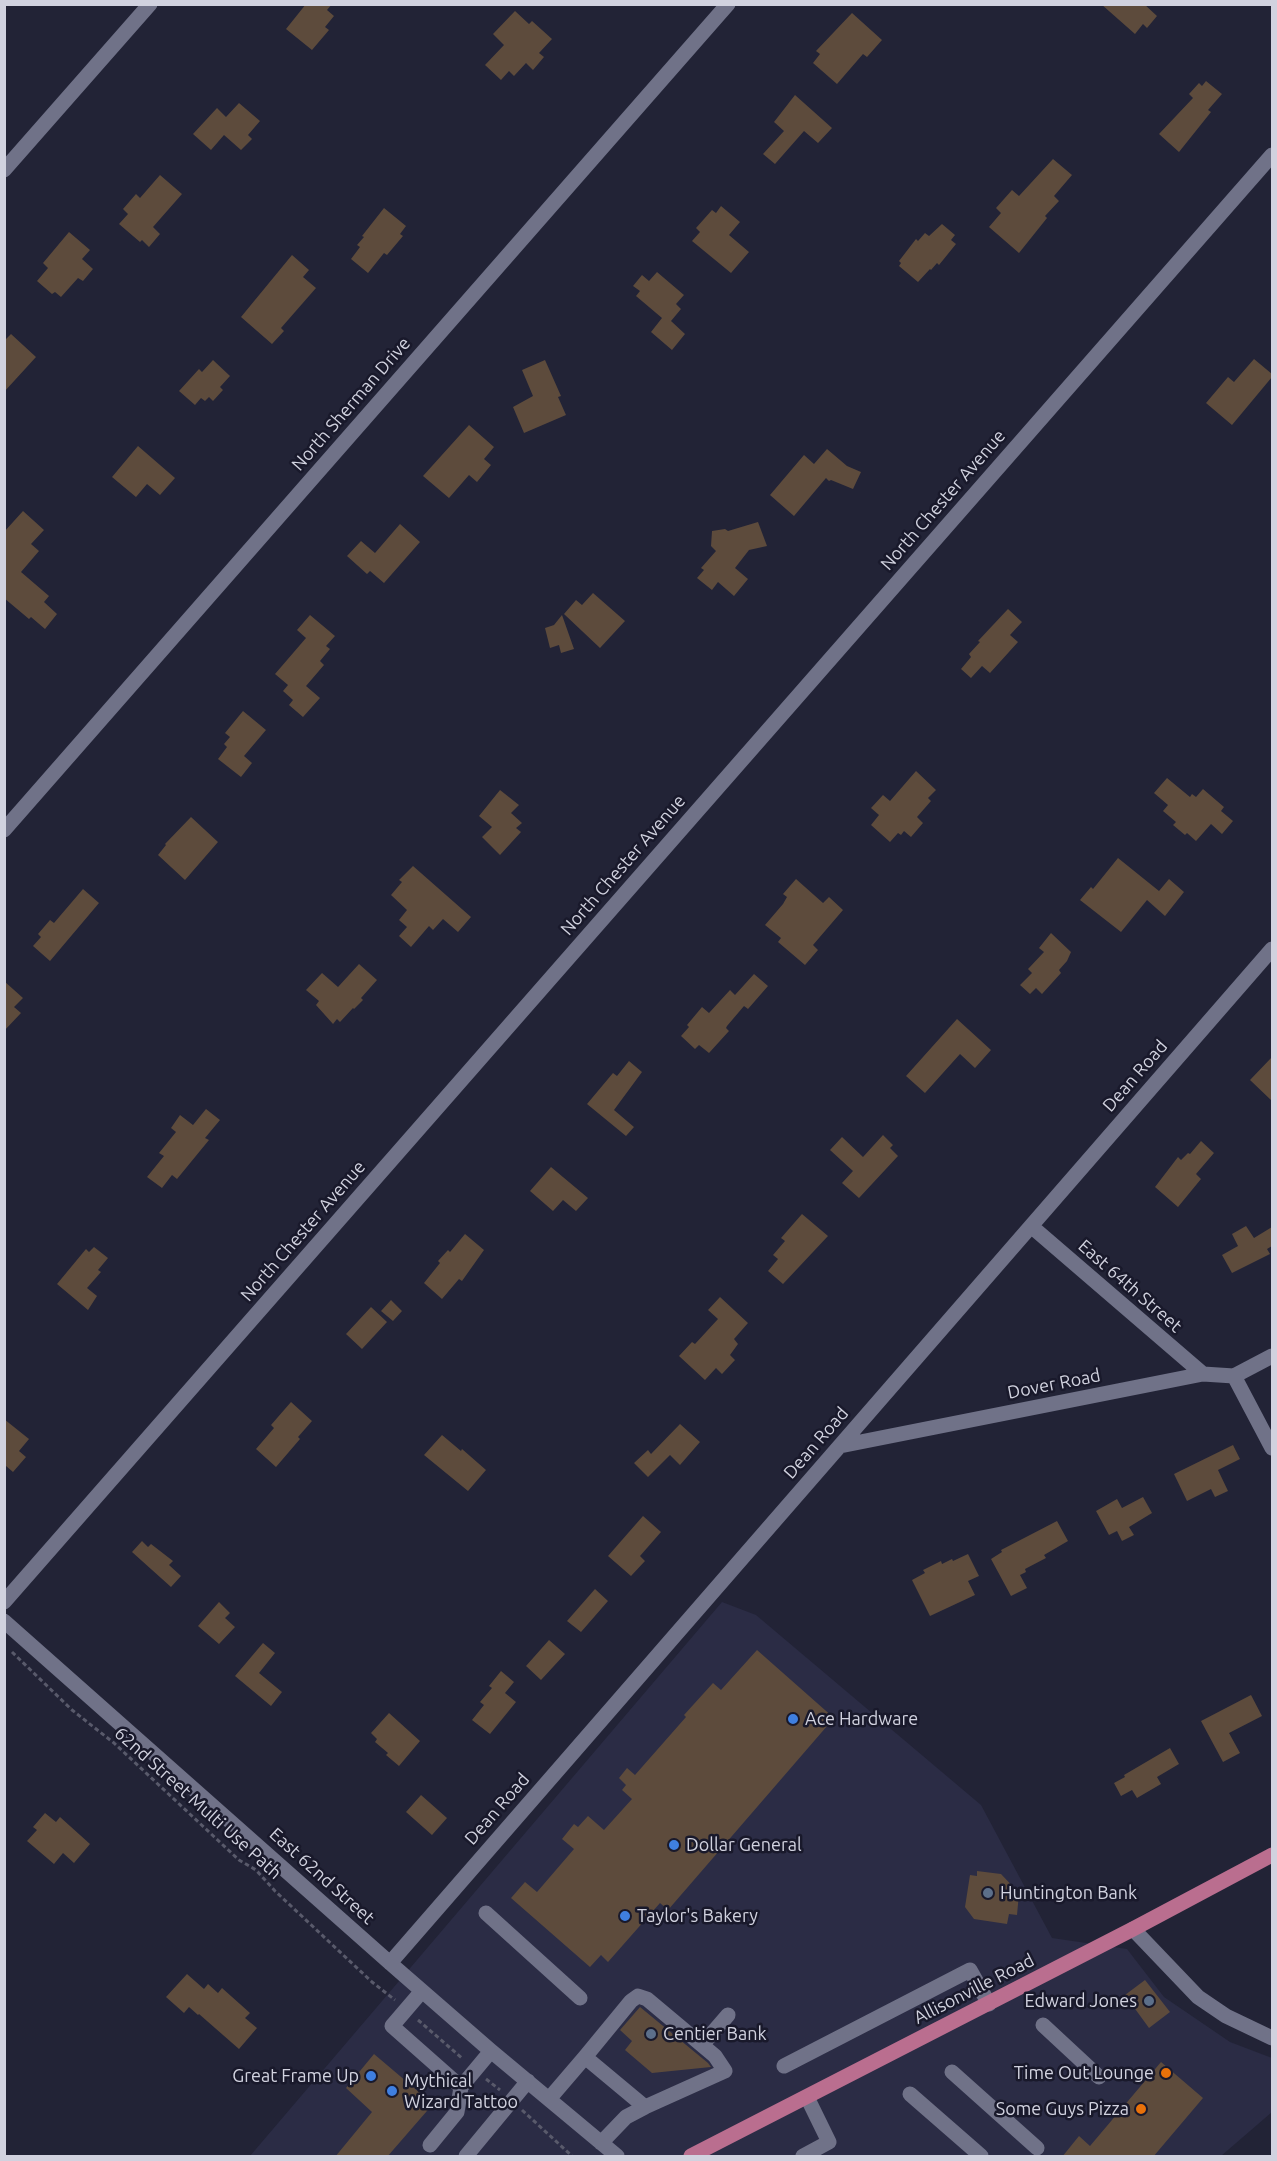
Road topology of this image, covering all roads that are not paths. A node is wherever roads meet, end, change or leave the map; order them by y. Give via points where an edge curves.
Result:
1 (150, 4) edge
2 (728, 4) edge
3 (1272, 155) edge
4 (4, 170) edge
5 (4, 830) edge
6 (1272, 949) edge
7 (1031, 1226) junction
8 (1272, 1356) edge
9 (1203, 1374) junction
10 (1234, 1376) junction
11 (840, 1446) junction
12 (1272, 1448) edge
13 (4, 1602) edge
14 (4, 1621) edge
15 (1272, 1855) edge
16 (486, 1913) dead end
17 (1133, 1929) junction
18 (390, 1963) junction
19 (422, 1991) junction
20 (580, 1998) dead end
21 (989, 2004) junction
22 (728, 2015) dead end
23 (1043, 2025) dead end
24 (1272, 2038) edge
25 (702, 2045) junction
26 (491, 2051) junction
27 (585, 2056) junction
28 (784, 2066) dead end
29 (952, 2072) dead end
30 (1099, 2077) dead end
31 (528, 2081) junction
32 (461, 2087) junction
33 (910, 2094) dead end
34 (807, 2097) junction
35 (549, 2099) junction
36 (645, 2107) junction
37 (601, 2143) junction
38 (430, 2145) dead end
39 (1037, 2148) dead end
40 (474, 2153) edge
41 (617, 2157) edge
42 (691, 2157) edge
43 (803, 2157) edge
44 (981, 2157) edge

1 - 4 street
2 - 5 street, North Sherman Drive
3 - 13 street, North Chester Avenue
6 - 7 street, Dean Road
7 - 9 street, East 64th Street
7 - 11 street, Dean Road
8 - 10 street
9 - 10 street, Dover Road
9 - 11 street, Dover Road
10 - 12 street
11 - 18 street, Dean Road
14 - 18 street, East 62nd Street
15 - 17 main road, Allisonville Road
16 - 20 street
17 - 21 main road, Allisonville Road
17 - 24 street via 1198,1997 1226,2016
18 - 19 street, East 62nd Street
19 - 26 street, East 62nd Street
19 - 32 street via 392,2026
21 - 28 street via 970,1970
21 - 34 main road, Allisonville Road
22 - 25 street
23 - 30 street
25 - 27 street via 647,1999 638,1996
25 - 36 street via 725,2071
26 - 31 street, East 62nd Street
26 - 32 street
27 - 35 street
27 - 36 street
29 - 39 street
31 - 35 street, East 62nd Street
31 - 40 street
32 - 38 street via 458,2112
33 - 44 street
34 - 42 main road, Allisonville Road
34 - 43 street via 830,2142
35 - 37 street, East 62nd Street
36 - 37 street via 626,2116
37 - 41 street, East 62nd Street

